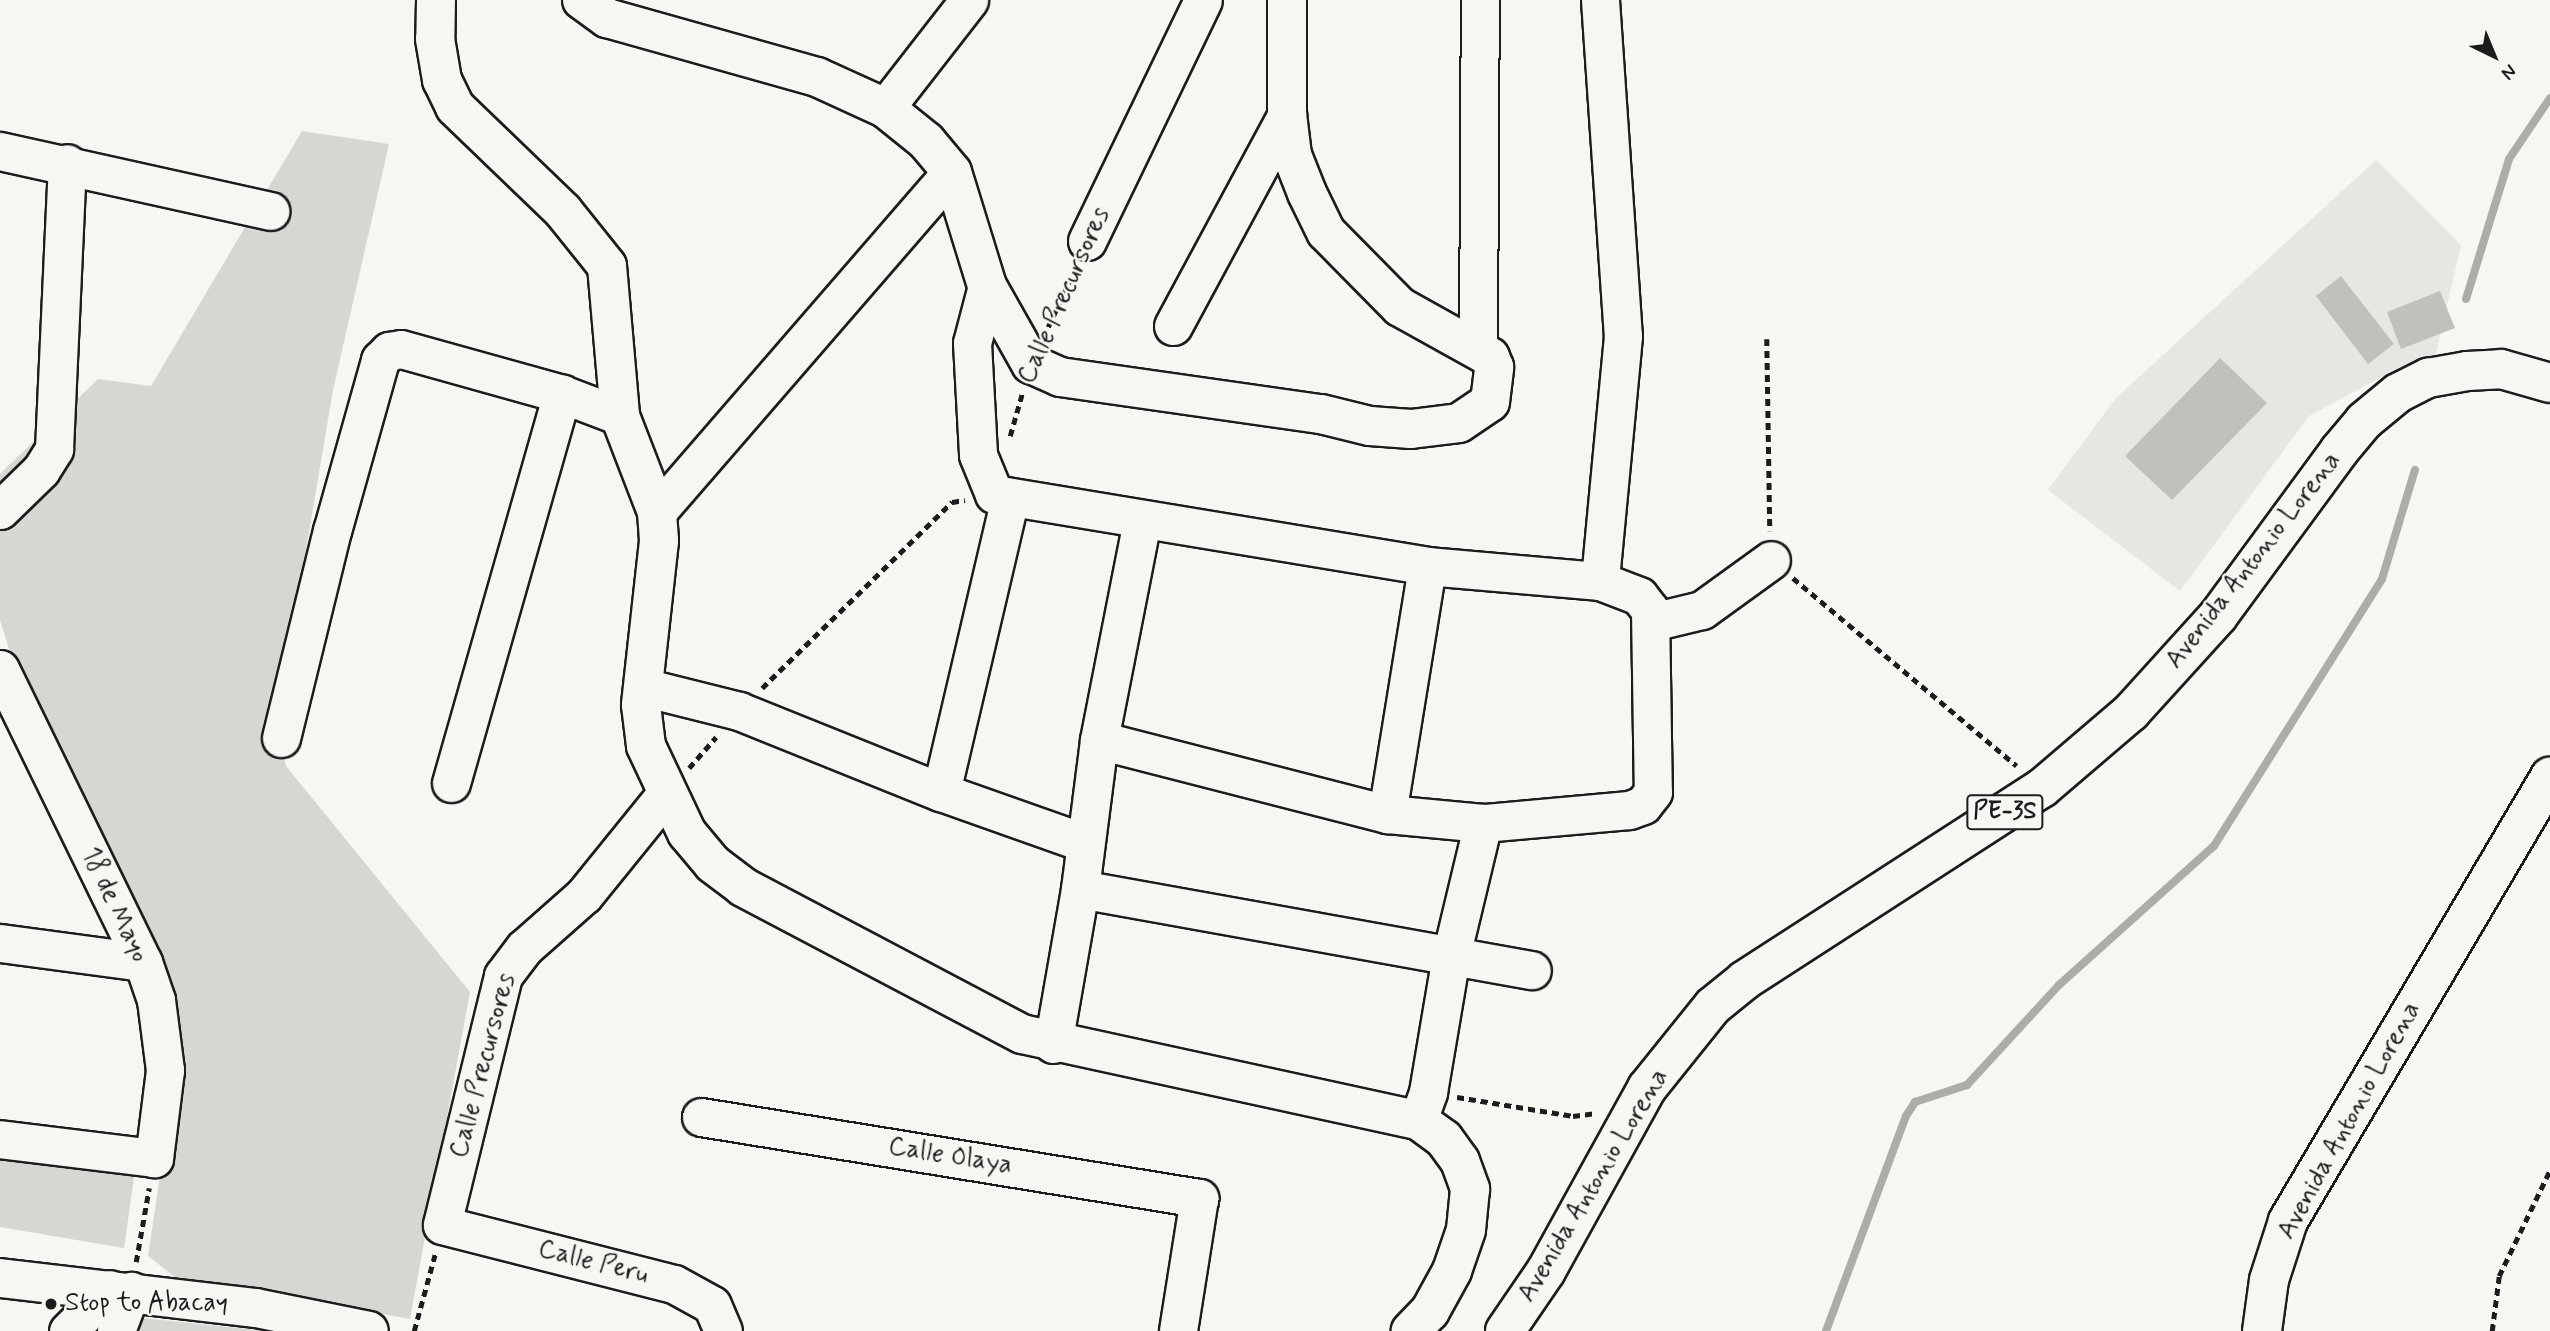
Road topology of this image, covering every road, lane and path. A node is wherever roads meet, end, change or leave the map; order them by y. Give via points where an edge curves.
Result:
1 (436, 0) edge
2 (582, 0) edge
3 (969, 0) edge
4 (1203, 0) edge
5 (1287, 0) edge
6 (1480, 0) edge
7 (1600, 0) edge
8 (886, 108) junction
9 (1287, 114) junction
10 (0, 150) edge
11 (67, 163) junction
12 (952, 172) junction
13 (270, 211) dead end
14 (1087, 241) joint
15 (987, 286) junction
16 (1172, 326) dead end
17 (1767, 340) dead end
18 (1478, 348) junction
19 (1031, 364) junction
20 (2550, 383) edge
21 (562, 394) junction
22 (620, 416) junction
23 (1009, 442) dead end
24 (1002, 495) junction
25 (0, 510) edge
26 (657, 512) junction
27 (1142, 521) junction
28 (1771, 560) junction
29 (1427, 566) junction
30 (1600, 581) junction
31 (1652, 622) junction
32 (0, 668) edge
33 (643, 687) junction
34 (739, 711) junction
35 (281, 738) dead end
36 (1098, 740) junction
37 (2550, 776) edge
38 (451, 783) dead end
39 (2042, 788) junction
40 (942, 792) junction
41 (665, 794) junction
42 (1387, 814) junction
43 (1483, 823) junction
44 (1085, 843) junction
45 (1080, 889) junction
46 (0, 943) edge
47 (1451, 956) junction
48 (143, 962) junction
49 (1532, 970) dead end
50 (1054, 1044) junction
51 (1423, 1106) junction
52 (1635, 1109) junction
53 (701, 1117) dead end
54 (0, 1139) edge
55 (154, 1158) junction
56 (2550, 1170) edge
57 (442, 1225) joint
58 (431, 1272) dead end
59 (0, 1278) edge
60 (120, 1290) junction
61 (68, 1331) edge
62 (116, 1331) edge
63 (369, 1331) edge
64 (414, 1331) edge
65 (723, 1331) edge
66 (1178, 1331) edge
67 (1412, 1331) edge
68 (1506, 1331) edge
69 (2262, 1331) edge
70 (2493, 1331) edge

1 - 22 main road via 435,39 442,80 455,107 563,211 607,266
2 - 8 main road via 607,18 817,77
3 - 8 street
4 - 14 street, Calle Precursores
5 - 9 main road
6 - 18 street
7 - 30 street via 1623,336
8 - 12 main road via 926,141
9 - 16 street
9 - 18 main road via 1292,155 1326,232 1400,307
10 - 11 street
11 - 13 street
11 - 25 street via 54,449 41,470
12 - 15 main road
12 - 26 street
14 - 19 path, Calle Precursores
15 - 19 main road
15 - 24 street via 972,343 978,455
17 - 28 path
18 - 19 main road via 1494,367 1490,402 1460,423 1412,429 1060,377
19 - 23 path, Calle Precursores
20 - 39 main road, Avenida Antonio Lorena / PE-3S via 2501,369 2467,371 2428,378 2398,393 2364,421 2339,451 2184,657 2131,712
21 - 22 street
21 - 35 street via 401,349 389,351 380,360
21 - 38 street
22 - 26 main road
24 - 27 street
24 - 34 path via 952,502
24 - 40 street
26 - 33 main road
27 - 29 street
27 - 36 street
28 - 31 street via 1702,610
28 - 39 path
29 - 30 street
29 - 42 street
30 - 31 street via 1639,596 1650,610
31 - 43 street via 1653,792 1643,805
32 - 48 street, 18 de Mayo
33 - 34 street
33 - 41 main road via 646,746
34 - 40 street
34 - 41 path
36 - 42 street
36 - 44 street
37 - 69 main road, Avenida Antonio Lorena via 2288,1221 2269,1280
39 - 52 main road, Avenida Antonio Lorena / PE-3S via 1745,980 1713,1006 1677,1048
40 - 44 street
41 - 50 main road via 687,833 713,864 743,887 1022,1034
41 - 57 street, Calle Precursores via 584,895 524,948 503,976
42 - 43 street
43 - 47 street
44 - 45 street
45 - 47 street
45 - 50 street
46 - 48 street
47 - 49 street
47 - 51 street
48 - 55 street, 18 de Mayo via 156,1000 165,1070
50 - 51 main road
51 - 52 path via 1573,1116
51 - 67 main road via 1460,1161 1470,1189 1465,1230 1452,1271 1430,1311
52 - 68 main road, Avenida Antonio Lorena / PE-3S via 1546,1271
53 - 66 street, Calle Olaya via 1199,1198
54 - 55 street
55 - 60 path
56 - 70 path via 2499,1276
57 - 65 street, Calle Peru via 674,1284 712,1305
58 - 64 path
59 - 60 main road
60 - 61 street
60 - 62 street
60 - 63 main road via 256,1308

